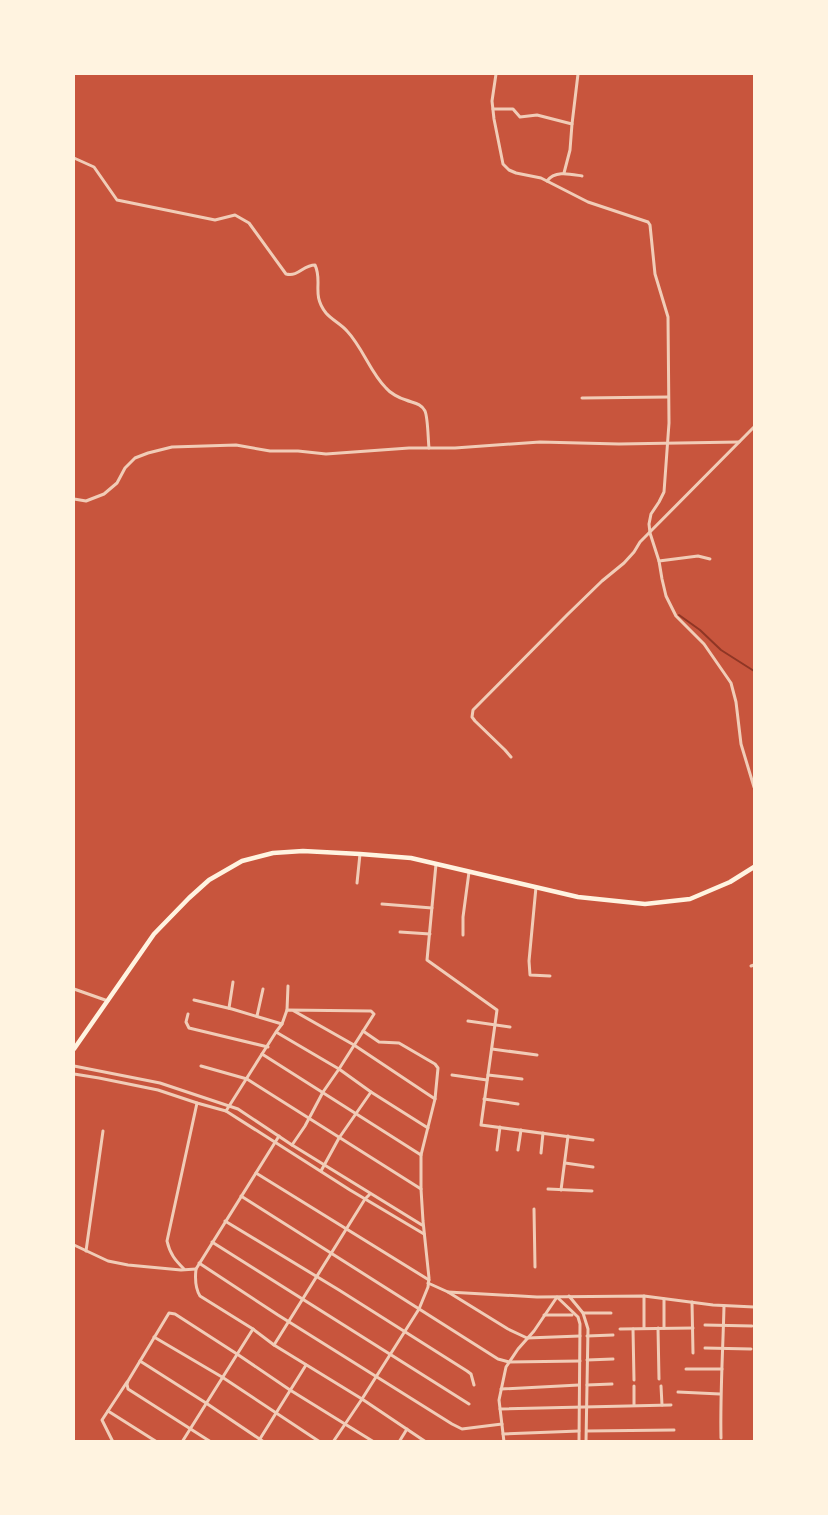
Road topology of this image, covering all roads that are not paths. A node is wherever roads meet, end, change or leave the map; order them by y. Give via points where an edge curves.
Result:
1 (496, 74) edge
2 (578, 74) edge
3 (493, 109) junction
4 (573, 124) junction
5 (74, 158) edge
6 (564, 174) junction
7 (582, 176) dead end
8 (547, 181) junction
9 (668, 397) junction
10 (582, 398) dead end
11 (754, 427) edge
12 (740, 442) junction
13 (667, 443) junction
14 (429, 448) junction
15 (74, 499) edge
16 (650, 533) junction
17 (710, 558) dead end
18 (659, 561) junction
19 (511, 757) dead end
20 (754, 787) edge
21 (360, 854) junction
22 (436, 864) junction
23 (754, 867) edge
24 (469, 872) junction
25 (357, 883) dead end
26 (536, 887) junction
27 (382, 904) dead end
28 (432, 908) junction
29 (400, 932) dead end
30 (430, 934) junction
31 (463, 935) dead end
32 (550, 976) dead end
33 (233, 982) dead end
34 (288, 986) dead end
35 (74, 989) edge
36 (263, 989) dead end
37 (194, 1000) dead end
38 (108, 1001) junction
39 (229, 1008) junction
40 (286, 1010) junction
41 (294, 1010) junction
42 (188, 1014) dead end
43 (257, 1017) junction
44 (468, 1021) dead end
45 (282, 1024) junction
46 (494, 1024) junction
47 (510, 1027) dead end
48 (363, 1031) junction
49 (276, 1032) junction
50 (354, 1045) junction
51 (268, 1047) junction
52 (74, 1049) edge
53 (491, 1049) junction
54 (262, 1054) junction
55 (537, 1055) dead end
56 (74, 1066) edge
57 (201, 1066) dead end
58 (339, 1069) junction
59 (74, 1074) edge
60 (452, 1075) dead end
61 (488, 1075) junction
62 (247, 1079) junction
63 (522, 1079) dead end
64 (487, 1080) junction
65 (323, 1092) junction
66 (371, 1092) junction
67 (435, 1099) junction
68 (484, 1100) junction
69 (197, 1103) junction
70 (518, 1104) dead end
71 (229, 1105) junction
72 (226, 1112) junction
73 (356, 1113) junction
74 (309, 1119) junction
75 (500, 1127) junction
76 (428, 1128) junction
77 (521, 1130) junction
78 (103, 1131) dead end
79 (543, 1133) junction
80 (279, 1136) junction
81 (568, 1136) junction
82 (339, 1138) junction
83 (593, 1140) dead end
84 (275, 1141) junction
85 (292, 1145) junction
86 (497, 1150) dead end
87 (518, 1150) dead end
88 (541, 1153) dead end
89 (421, 1155) junction
90 (565, 1163) junction
91 (324, 1164) junction
92 (593, 1167) dead end
93 (321, 1171) junction
94 (256, 1173) junction
95 (421, 1189) junction
96 (548, 1189) dead end
97 (561, 1190) junction
98 (592, 1191) dead end
99 (370, 1194) junction
100 (241, 1196) junction
101 (365, 1199) junction
102 (534, 1209) dead end
103 (225, 1221) junction
104 (423, 1226) junction
105 (346, 1229) junction
106 (424, 1234) junction
107 (212, 1242) junction
108 (74, 1245) edge
109 (86, 1251) junction
110 (330, 1253) junction
111 (200, 1263) junction
112 (535, 1267) dead end
113 (184, 1269) junction
114 (196, 1269) junction
115 (316, 1276) junction
116 (429, 1281) junction
117 (448, 1292) junction
118 (569, 1296) junction
119 (644, 1296) junction
120 (557, 1297) junction
121 (303, 1298) junction
122 (664, 1299) junction
123 (692, 1302) junction
124 (724, 1306) junction
125 (754, 1307) edge
126 (419, 1309) junction
127 (583, 1313) junction
128 (611, 1313) dead end
129 (544, 1315) junction
130 (572, 1315) dead end
131 (288, 1321) junction
132 (705, 1325) dead end
133 (724, 1325) junction
134 (752, 1326) dead end
135 (644, 1328) junction
136 (658, 1328) junction
137 (664, 1328) junction
138 (693, 1328) junction
139 (253, 1329) junction
140 (621, 1329) dead end
141 (633, 1329) junction
142 (405, 1332) junction
143 (613, 1335) dead end
144 (580, 1336) junction
145 (587, 1336) junction
146 (154, 1337) junction
147 (527, 1338) junction
148 (274, 1345) junction
149 (705, 1348) dead end
150 (723, 1348) junction
151 (751, 1349) dead end
152 (693, 1353) dead end
153 (237, 1354) junction
154 (390, 1354) junction
155 (613, 1359) dead end
156 (587, 1360) junction
157 (140, 1361) junction
158 (580, 1361) junction
159 (509, 1362) junction
160 (306, 1365) junction
161 (686, 1369) dead end
162 (723, 1370) junction
163 (376, 1376) junction
164 (222, 1377) junction
165 (659, 1379) dead end
166 (633, 1380) dead end
167 (128, 1381) junction
168 (587, 1384) junction
169 (612, 1384) dead end
170 (474, 1385) dead end
171 (579, 1385) junction
172 (634, 1386) dead end
173 (661, 1386) dead end
174 (501, 1389) junction
175 (290, 1390) junction
176 (678, 1392) dead end
177 (720, 1394) junction
178 (362, 1399) junction
179 (206, 1403) junction
180 (469, 1404) dead end
181 (662, 1405) junction
182 (671, 1405) dead end
183 (634, 1406) junction
184 (580, 1407) junction
185 (587, 1407) junction
186 (500, 1409) junction
187 (108, 1411) junction
188 (276, 1413) junction
189 (345, 1424) junction
190 (502, 1424) junction
191 (190, 1428) junction
192 (407, 1429) junction
193 (674, 1430) dead end
194 (580, 1431) junction
195 (586, 1431) junction
196 (503, 1434) junction
197 (721, 1438) dead end
198 (260, 1441) edge
199 (113, 1442) edge
200 (157, 1442) edge
201 (182, 1442) edge
202 (211, 1442) edge
203 (320, 1442) edge
204 (333, 1442) edge
205 (374, 1442) edge
206 (399, 1442) edge
207 (426, 1442) edge
208 (504, 1442) edge
209 (579, 1442) edge
210 (586, 1442) edge

1 - 3 street
2 - 4 street
3 - 4 street via 513,109 520,117 537,115
3 - 8 street via 503,164 516,173
4 - 6 street
5 - 14 street via 93,167 117,200 215,220 236,215 249,223 286,274 315,265 318,299 326,313 346,329 387,390 415,402 425,411
6 - 7 street
6 - 8 street via 550,176
8 - 9 street via 588,202 650,225 655,274 668,317
9 - 10 street
9 - 13 street
11 - 12 street
12 - 13 street
12 - 16 street
13 - 14 street via 540,442
13 - 16 street via 664,492 651,514
14 - 15 street via 326,454 236,445 172,447 135,458 104,494 86,501
16 - 18 street
16 - 19 street via 473,710 475,721
17 - 18 street
18 - 20 street via 666,596 676,616 704,644 730,683
21 - 22 main road
21 - 25 street
21 - 38 main road via 273,853 225,870 189,898 154,934
22 - 24 main road
22 - 28 street
23 - 26 main road via 690,899 645,904
24 - 26 main road
24 - 31 street
26 - 32 street via 530,975
27 - 28 street
28 - 30 street
29 - 30 street
30 - 46 street via 427,960 496,1010
33 - 39 street
34 - 40 street
35 - 38 street
36 - 43 street
37 - 39 street
38 - 52 main road
39 - 43 street
40 - 41 street
40 - 45 street
41 - 48 street via 371,1011 374,1016
41 - 50 street
42 - 51 street via 189,1028
43 - 45 street
44 - 46 street
45 - 49 street
46 - 47 street
46 - 53 street
48 - 50 street
48 - 67 street via 379,1042 399,1043 436,1065 439,1072
49 - 51 street
49 - 58 street
50 - 58 street
50 - 67 street
51 - 54 street
53 - 55 street
53 - 61 street
54 - 62 street
54 - 65 street
56 - 71 street via 146,1080
57 - 62 street
58 - 65 street
58 - 66 street
59 - 69 street via 158,1090
60 - 64 street
61 - 63 street
61 - 64 street
62 - 71 street
62 - 74 street
64 - 68 street
65 - 73 street
65 - 74 street
66 - 73 street
66 - 76 street
67 - 76 street
68 - 70 street
68 - 75 street via 481,1125
69 - 72 street
69 - 113 street via 167,1241 173,1258
71 - 72 street
71 - 80 street
72 - 84 street
73 - 82 street
73 - 89 street
74 - 82 street
74 - 85 street
75 - 77 street
75 - 86 street
76 - 89 street
77 - 79 street
77 - 87 street
78 - 109 street
79 - 81 street
79 - 88 street
80 - 84 street
80 - 85 street
81 - 83 street
81 - 90 street
82 - 91 street
82 - 95 street
84 - 93 street
84 - 94 street
85 - 91 street
89 - 95 street
90 - 92 street
90 - 97 street
91 - 93 street
91 - 99 street
93 - 101 street
94 - 100 street
94 - 105 street
95 - 104 street
96 - 97 street
97 - 98 street
99 - 101 street
99 - 104 street
100 - 103 street
100 - 110 street
101 - 105 street
101 - 106 street
102 - 112 street
103 - 107 street
103 - 115 street
104 - 106 street
105 - 110 street
105 - 116 street
106 - 116 street
107 - 111 street
107 - 121 street
108 - 109 street
109 - 113 street via 128,1265
110 - 115 street
110 - 126 street
111 - 114 street
111 - 131 street
113 - 114 street
114 - 139 street via 200,1296
115 - 121 street
115 - 142 street
116 - 117 street
116 - 126 street
117 - 120 street
117 - 147 street
118 - 119 street
118 - 120 street
118 - 127 street
119 - 122 street
119 - 135 street
120 - 129 street
120 - 144 street via 578,1317
121 - 131 street
121 - 154 street
122 - 123 street
122 - 137 street
123 - 124 street
123 - 138 street
124 - 125 street
124 - 133 street
126 - 142 street
126 - 159 street
127 - 128 street
127 - 145 street
129 - 130 street
129 - 147 street
131 - 148 street
131 - 163 street
132 - 133 street
133 - 134 street
133 - 150 street
135 - 136 street
135 - 141 street
136 - 137 street
136 - 165 street
137 - 138 street
138 - 152 street
139 - 148 street
139 - 153 street
140 - 141 street
141 - 166 street
142 - 154 street
142 - 170 street via 471,1374
143 - 145 street
144 - 147 street
144 - 158 street
145 - 156 street
146 - 153 street via 169,1313 174,1314
146 - 157 street
146 - 164 street
147 - 159 street
148 - 160 street
149 - 150 street
150 - 151 street
150 - 162 street
153 - 164 street
153 - 175 street
154 - 163 street
154 - 180 street
155 - 156 street
156 - 168 street
157 - 167 street
157 - 179 street
158 - 159 street
158 - 171 street
159 - 174 street
160 - 175 street
160 - 178 street
161 - 162 street
162 - 177 street
163 - 178 street
163 - 190 street via 462,1429
164 - 179 street
164 - 188 street
167 - 187 street
167 - 191 street via 128,1389
168 - 169 street
168 - 185 street
171 - 174 street
171 - 184 street
172 - 183 street
173 - 181 street
174 - 186 street
175 - 188 street
175 - 189 street
176 - 177 street
177 - 197 street
178 - 189 street
178 - 192 street
179 - 191 street
179 - 198 street
181 - 182 street
181 - 183 street
183 - 185 street
184 - 185 street
184 - 186 street
184 - 194 street
185 - 195 street
186 - 190 street
187 - 199 street via 102,1420
187 - 200 street
188 - 198 street
188 - 203 street
189 - 204 street
189 - 205 street
190 - 196 street
191 - 201 street
191 - 202 street
192 - 206 street
192 - 207 street
193 - 195 street
194 - 196 street
194 - 209 street
195 - 210 street
196 - 208 street

